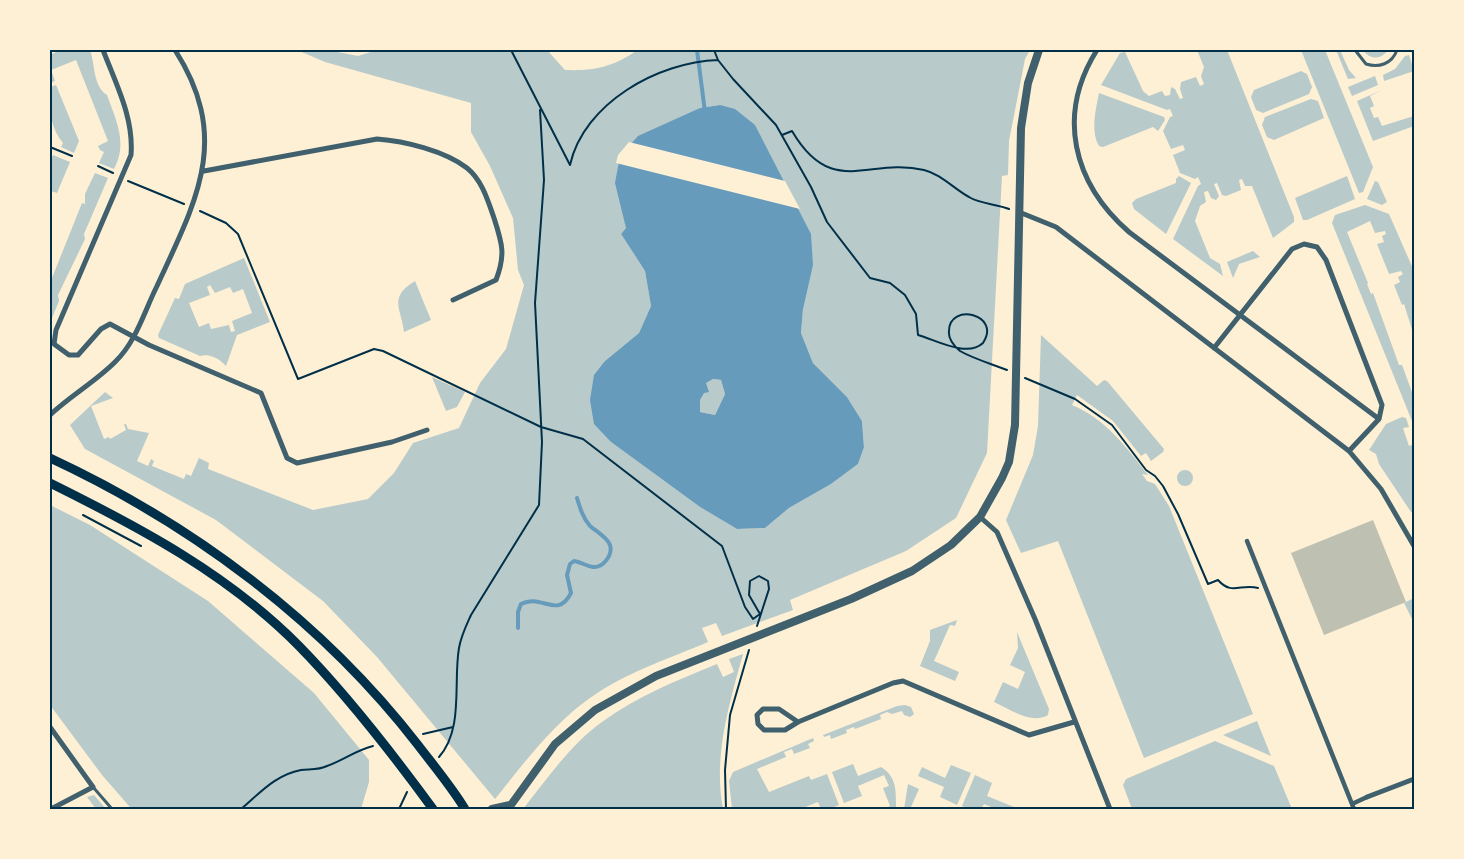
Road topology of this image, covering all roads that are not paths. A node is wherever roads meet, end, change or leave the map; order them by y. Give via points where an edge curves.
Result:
1 (102, 50) edge
2 (175, 50) edge
3 (1039, 50) edge
4 (1097, 50) edge
5 (1355, 50) edge
6 (1397, 50) edge
7 (204, 171) junction
8 (1019, 212) junction
9 (452, 300) dead end
10 (1239, 316) junction
11 (135, 338) junction
12 (1214, 348) junction
13 (50, 415) edge
14 (1379, 419) junction
15 (427, 430) dead end
16 (1350, 451) junction
17 (50, 458) edge
18 (50, 483) edge
19 (980, 517) junction
20 (1246, 541) dead end
21 (1414, 546) edge
22 (798, 722) junction
23 (1074, 722) junction
24 (50, 727) edge
25 (1414, 778) edge
26 (92, 787) junction
27 (1367, 797) joint
28 (1352, 804) junction
29 (509, 807) edge
30 (51, 809) edge
31 (112, 809) edge
32 (433, 809) edge
33 (465, 809) edge
34 (492, 809) edge
35 (1110, 809) edge
36 (1354, 809) edge

1 - 11 street via 128,116 133,136 131,155 56,330 54,344 69,355 78,355 101,329 110,324
2 - 7 street via 196,89 203,113 206,140
3 - 8 street via 1028,83 1021,128
4 - 10 street via 1080,83 1074,116 1075,141 1088,182 1118,222
5 - 6 lane via 1360,60 1372,66 1386,64
7 - 9 street via 378,139 404,141 467,168 488,200 504,247 502,266 496,280
7 - 11 street via 188,218 141,318
8 - 12 street via 1056,227
8 - 19 street via 1015,425 1009,462
10 - 12 street
10 - 14 street
10 - 14 street via 1292,249 1304,244 1317,247 1324,255 1379,394 1382,405
11 - 13 street via 116,362
11 - 15 street via 260,392 287,458 297,463 392,442
12 - 16 street
14 - 16 street
16 - 21 street via 1381,489
17 - 33 main road via 148,510 205,546 306,624 362,677
18 - 32 main road via 132,523 198,564 291,639 341,692
19 - 23 street via 997,532 1035,619
19 - 29 street via 951,545 912,571 656,676 595,710 555,744
20 - 28 street
22 - 22 street via 785,730 771,731 764,730 756,719 759,712 774,708
22 - 23 street via 903,681 1029,735
23 - 35 street
24 - 26 street
25 - 27 street
26 - 30 street
26 - 31 lane
27 - 28 street
28 - 36 street
29 - 34 street

